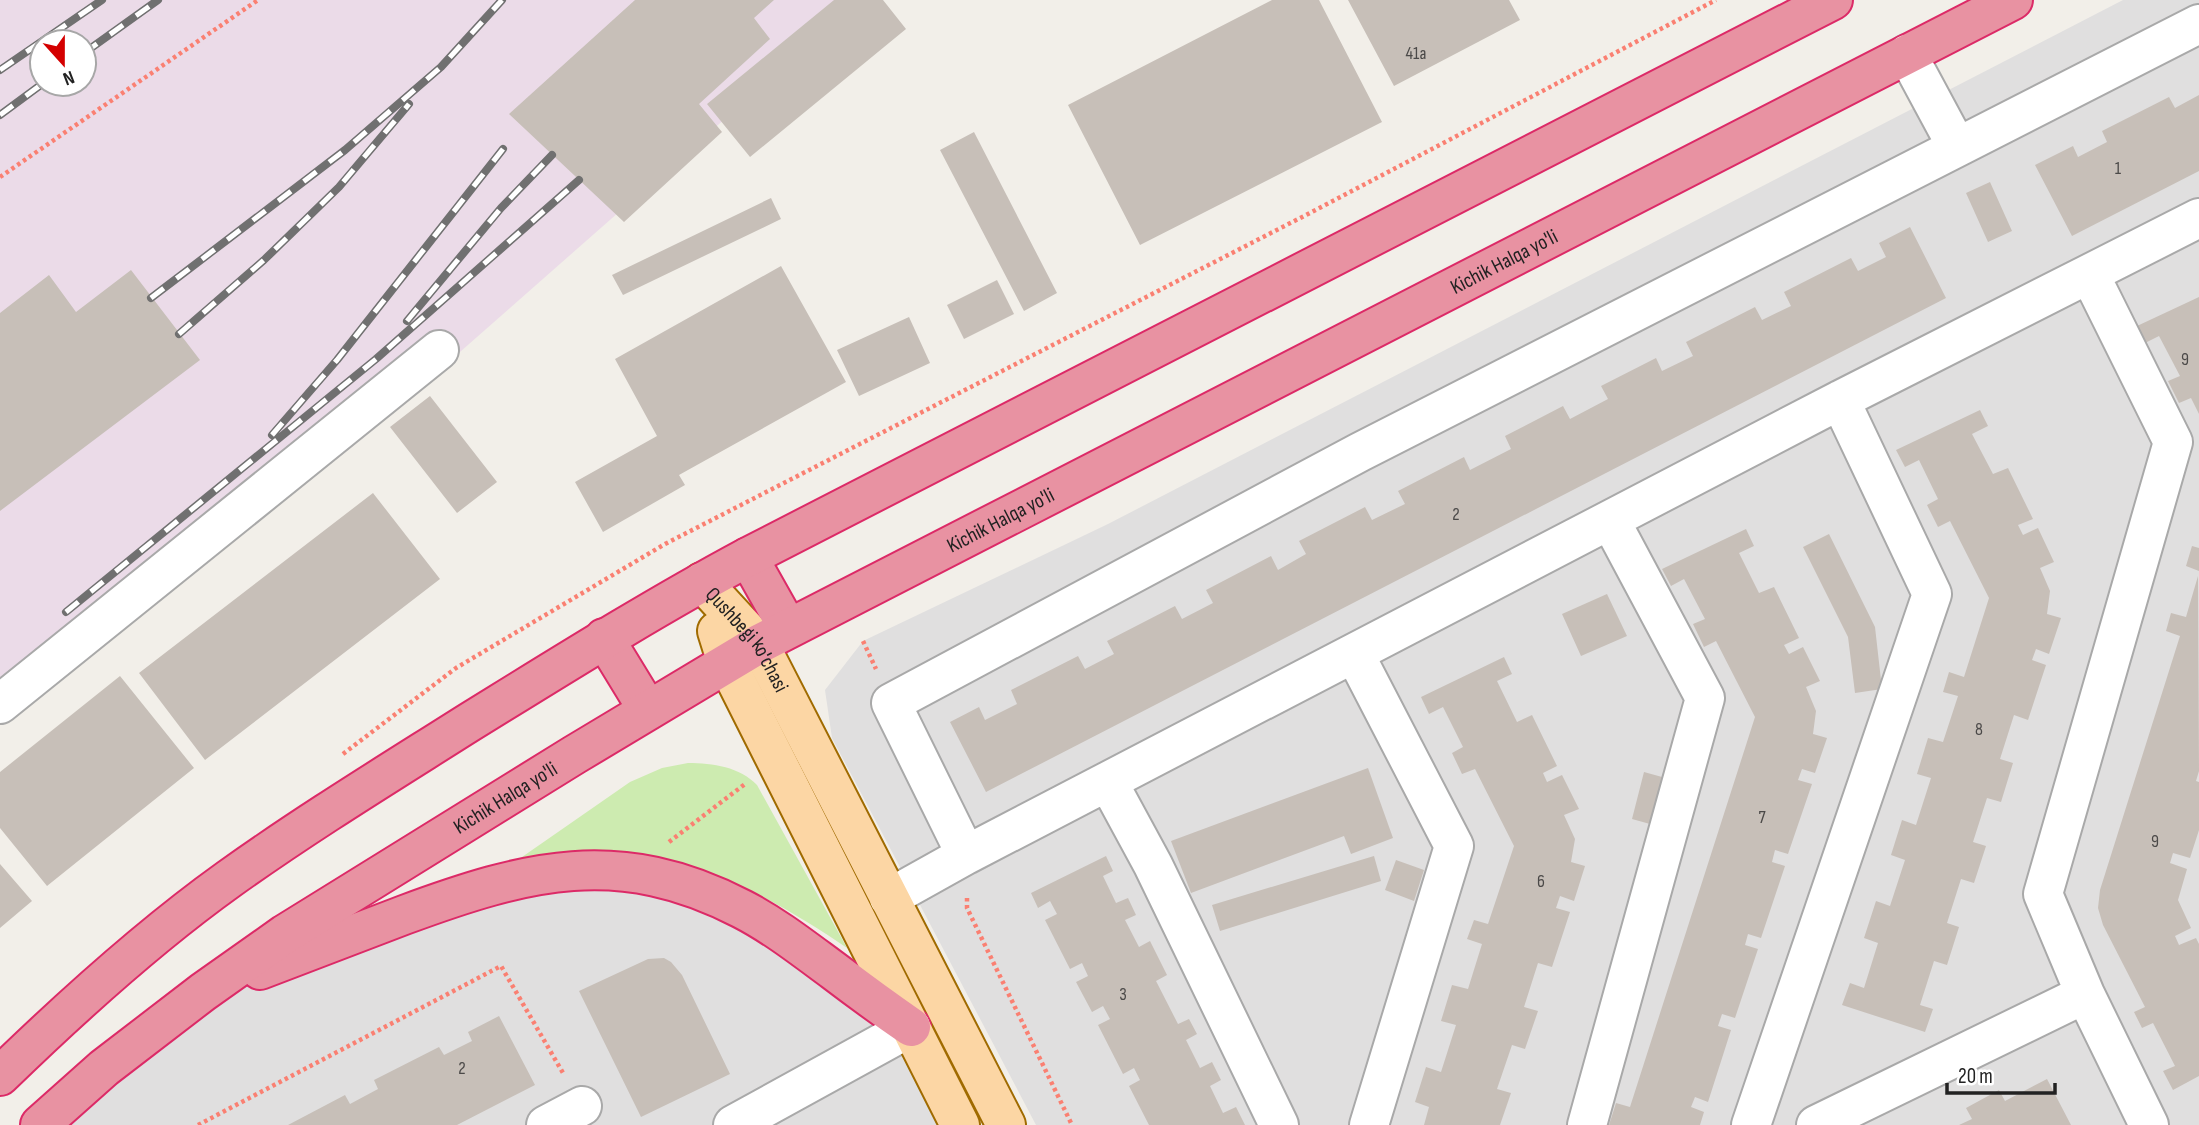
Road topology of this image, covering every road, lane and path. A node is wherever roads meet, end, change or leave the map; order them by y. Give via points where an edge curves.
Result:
1 (258, 0) edge
2 (1833, 0) edge
3 (2013, 0) edge
4 (2199, 24) edge
5 (1907, 54) junction
6 (1957, 147) junction
7 (0, 177) edge
8 (2199, 218) edge
9 (2090, 275) junction
10 (439, 350) dead end
11 (1840, 400) junction
12 (1610, 520) junction
13 (748, 557) junction
14 (702, 582) junction
15 (604, 638) junction
16 (758, 645) junction
17 (1354, 653) junction
18 (0, 704) edge
19 (648, 710) junction
20 (752, 779) dead end
21 (1108, 782) junction
22 (666, 844) dead end
23 (966, 855) junction
24 (889, 898) junction
25 (203, 992) junction
26 (2085, 994) junction
27 (911, 1027) junction
28 (0, 1076) edge
29 (582, 1106) joint
30 (40, 1125) edge
31 (198, 1125) edge
32 (546, 1125) edge
33 (733, 1125) edge
34 (960, 1125) edge
35 (1006, 1125) edge
36 (1072, 1125) edge
37 (1279, 1125) edge
38 (1369, 1125) edge
39 (1587, 1125) edge
40 (1751, 1125) edge
41 (1816, 1125) edge
42 (2149, 1125) edge

1 - 7 path
2 - 13 highway
3 - 5 highway, Kichik Halqa yo'li
4 - 6 lane
5 - 6 lane
5 - 16 highway, Kichik Halqa yo'li
6 - 23 lane via 1372,446 891,703
8 - 9 lane
9 - 11 lane
9 - 26 lane via 2173,442 2043,894
10 - 18 lane
11 - 12 lane
11 - 40 lane via 1933,594
12 - 17 lane
12 - 39 lane via 1704,698
13 - 14 highway
13 - 16 highway
14 - 15 highway
14 - 16 main road, Qushbegi ko'chasi
15 - 19 highway
15 - 28 highway via 228,879 75,1005
16 - 19 highway, Kichik Halqa yo'li
16 - 24 main road, Qushbegi ko'chasi
16 - 27 main road, Qushbegi ko'chasi
17 - 21 lane
17 - 38 lane via 1454,846
19 - 25 highway, Kichik Halqa yo'li via 285,934
20 - 22 path
21 - 23 lane
21 - 37 lane
23 - 24 lane
23 - 36 path via 967,908
24 - 35 main road, Qushbegi ko'chasi
25 - 27 highway via 465,893 539,874 605,870 696,888 742,909
25 - 30 highway, Kichik Halqa yo'li via 104,1068
26 - 41 lane
26 - 42 lane
27 - 33 lane
27 - 34 main road, Qushbegi ko'chasi
29 - 31 path via 501,966
29 - 32 lane

